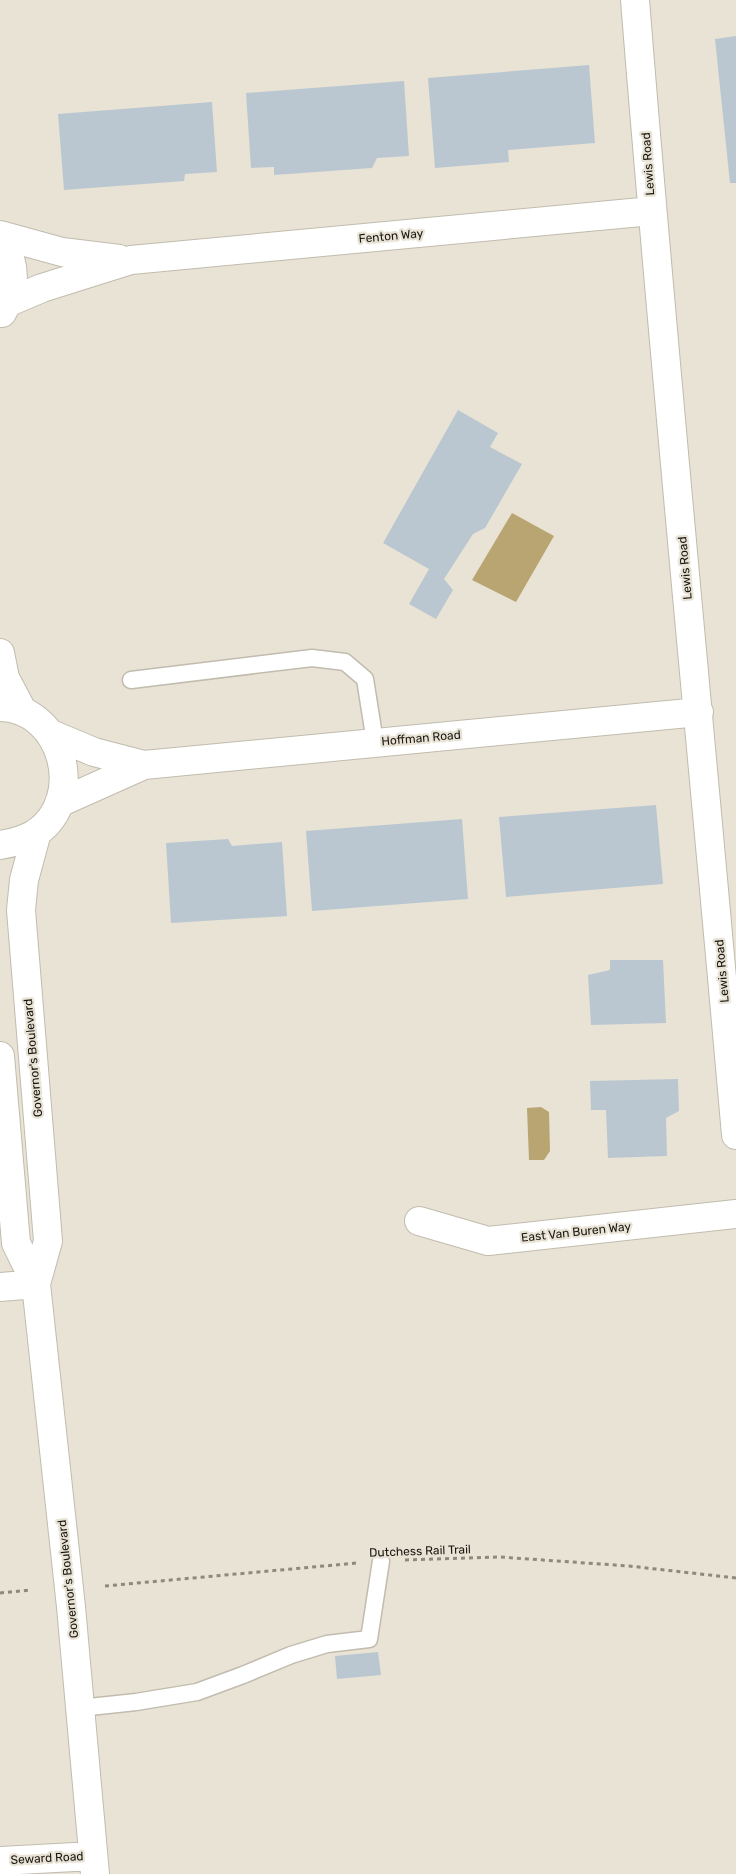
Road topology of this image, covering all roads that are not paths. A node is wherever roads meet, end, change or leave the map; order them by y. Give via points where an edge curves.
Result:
1 (635, 0) edge
2 (652, 212) junction
3 (0, 235) edge
4 (131, 260) junction
5 (4, 309) edge
6 (0, 653) edge
7 (131, 680) dead end
8 (11, 710) edge
9 (699, 712) junction
10 (51, 734) junction
11 (375, 742) junction
12 (144, 765) junction
13 (59, 803) junction
14 (37, 832) junction
15 (0, 845) edge
16 (0, 1056) edge
17 (736, 1136) edge
18 (736, 1214) edge
19 (419, 1221) dead end
20 (36, 1284) junction
21 (0, 1287) edge
22 (381, 1561) road end
23 (80, 1708) junction
24 (0, 1861) edge
25 (94, 1865) edge

1 - 2 street, Lewis Road
2 - 4 street, Fenton Way
2 - 9 street, Lewis Road
3 - 4 street, Fenton Way via 62,252
3 - 5 street via 13,266 13,285
4 - 5 street, Fenton Way via 51,285
6 - 8 street
7 - 11 lane via 312,658 345,662 365,679
8 - 10 street via 38,721
9 - 11 street, Hoffman Road
9 - 17 street, Lewis Road
10 - 12 street, Hoffman Road via 94,752
10 - 13 street via 60,749 64,767
11 - 12 street, Hoffman Road
12 - 13 street, Hoffman Road
13 - 14 street
14 - 15 street via 18,842
14 - 20 street, Governor's Boulevard via 24,880 21,910 48,1241
16 - 20 street, Governor's Boulevard via 16,1243
18 - 19 street, East Van Buren Way via 488,1241
20 - 21 street
20 - 23 street, Governor's Boulevard
22 - 23 lane via 369,1639 318,1647 197,1692
23 - 25 street, Governor's Boulevard
24 - 25 street, Seward Road

